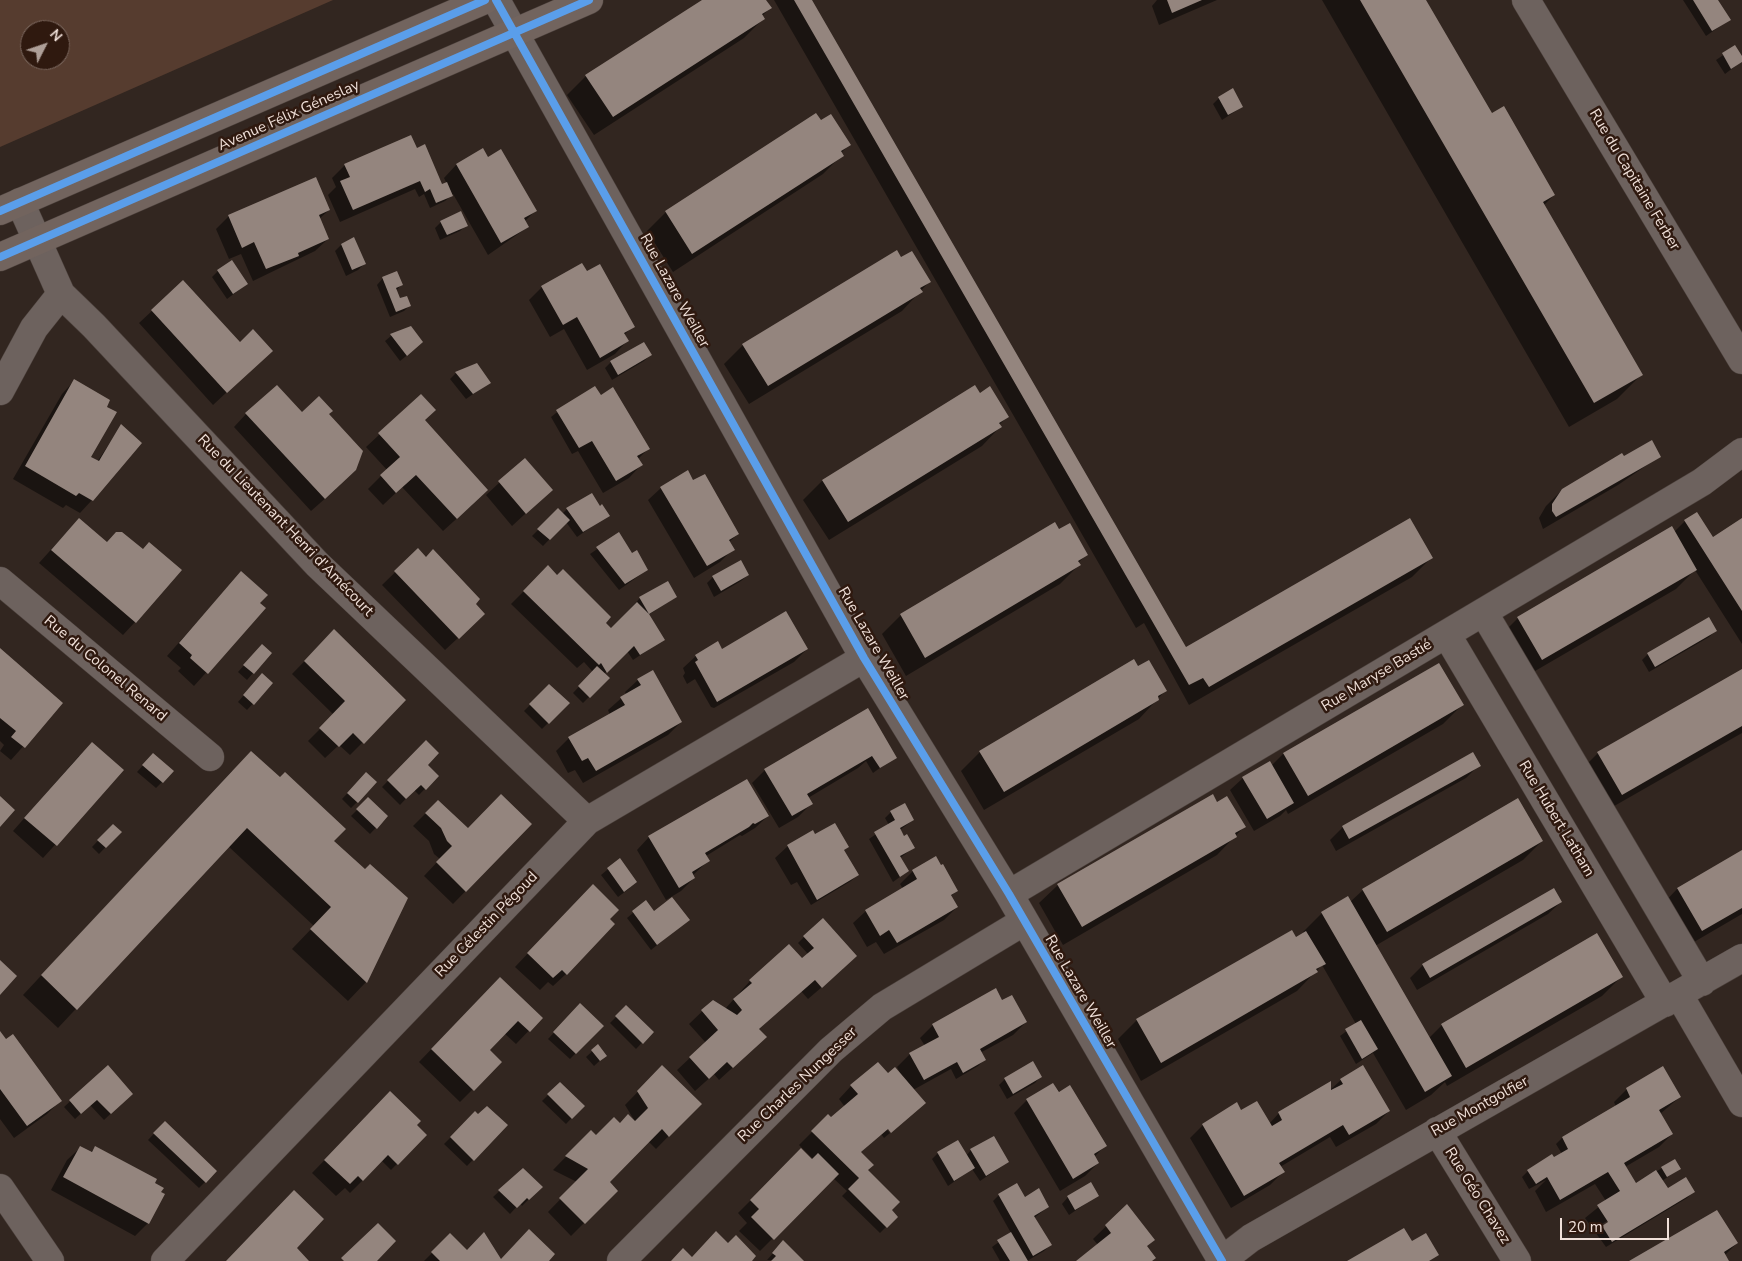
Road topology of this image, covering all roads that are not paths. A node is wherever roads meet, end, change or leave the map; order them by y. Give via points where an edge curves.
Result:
1 (485, 0) edge
2 (496, 0) edge
3 (589, 0) edge
4 (1526, 0) edge
5 (514, 33) junction
6 (10, 207) edge
7 (37, 241) junction
8 (0, 257) edge
9 (61, 294) junction
10 (1742, 360) edge
11 (0, 391) edge
12 (1742, 452) edge
13 (0, 581) edge
14 (1484, 613) junction
15 (1447, 634) junction
16 (864, 658) junction
17 (210, 757) dead end
18 (587, 821) junction
19 (1009, 894) junction
20 (1023, 922) junction
21 (1742, 958) edge
22 (1702, 982) junction
23 (1672, 999) junction
24 (1742, 1103) edge
25 (1437, 1131) junction
26 (0, 1188) edge
27 (50, 1261) edge
28 (165, 1261) edge
29 (621, 1261) edge
30 (1221, 1261) edge
31 (1517, 1261) edge

1 - 6 main road, Avenue Félix Géneslay
2 - 5 street, Rue Lazare Weiller
3 - 5 main road, Avenue Félix Géneslay
4 - 10 street, Rue du Capitaine Ferber
5 - 7 main road, Avenue Félix Géneslay
5 - 16 street, Rue Lazare Weiller
6 - 7 street, Rue du Lieutenant Henri d'Amécourt
7 - 8 main road, Avenue Félix Géneslay
7 - 9 street, Rue du Lieutenant Henri d'Amécourt
9 - 11 street via 34,328
9 - 18 street, Rue du Lieutenant Henri d'Amécourt via 317,564
12 - 14 street, Rue Maryse Bastié via 1702,482
13 - 17 street, Rue du Colonel Renard
14 - 15 street, Rue Maryse Bastié
14 - 22 street
15 - 19 street, Rue Maryse Bastié
15 - 23 street, Rue Hubert Latham
16 - 18 street, Rue Célestin Pégoud
16 - 19 street, Rue Lazare Weiller
18 - 28 street, Rue Célestin Pégoud
19 - 20 street, Rue Lazare Weiller
20 - 29 street, Rue Charles Nungesser via 882,1007 831,1050
20 - 30 street, Rue Lazare Weiller
21 - 22 street, Rue Montgolfier
22 - 23 street, Rue Montgolfier
23 - 24 street, Rue Hubert Latham
23 - 25 street, Rue Montgolfier
25 - 30 street, Rue Montgolfier via 1251,1238
25 - 31 street, Rue Géo Chavez
26 - 27 street

